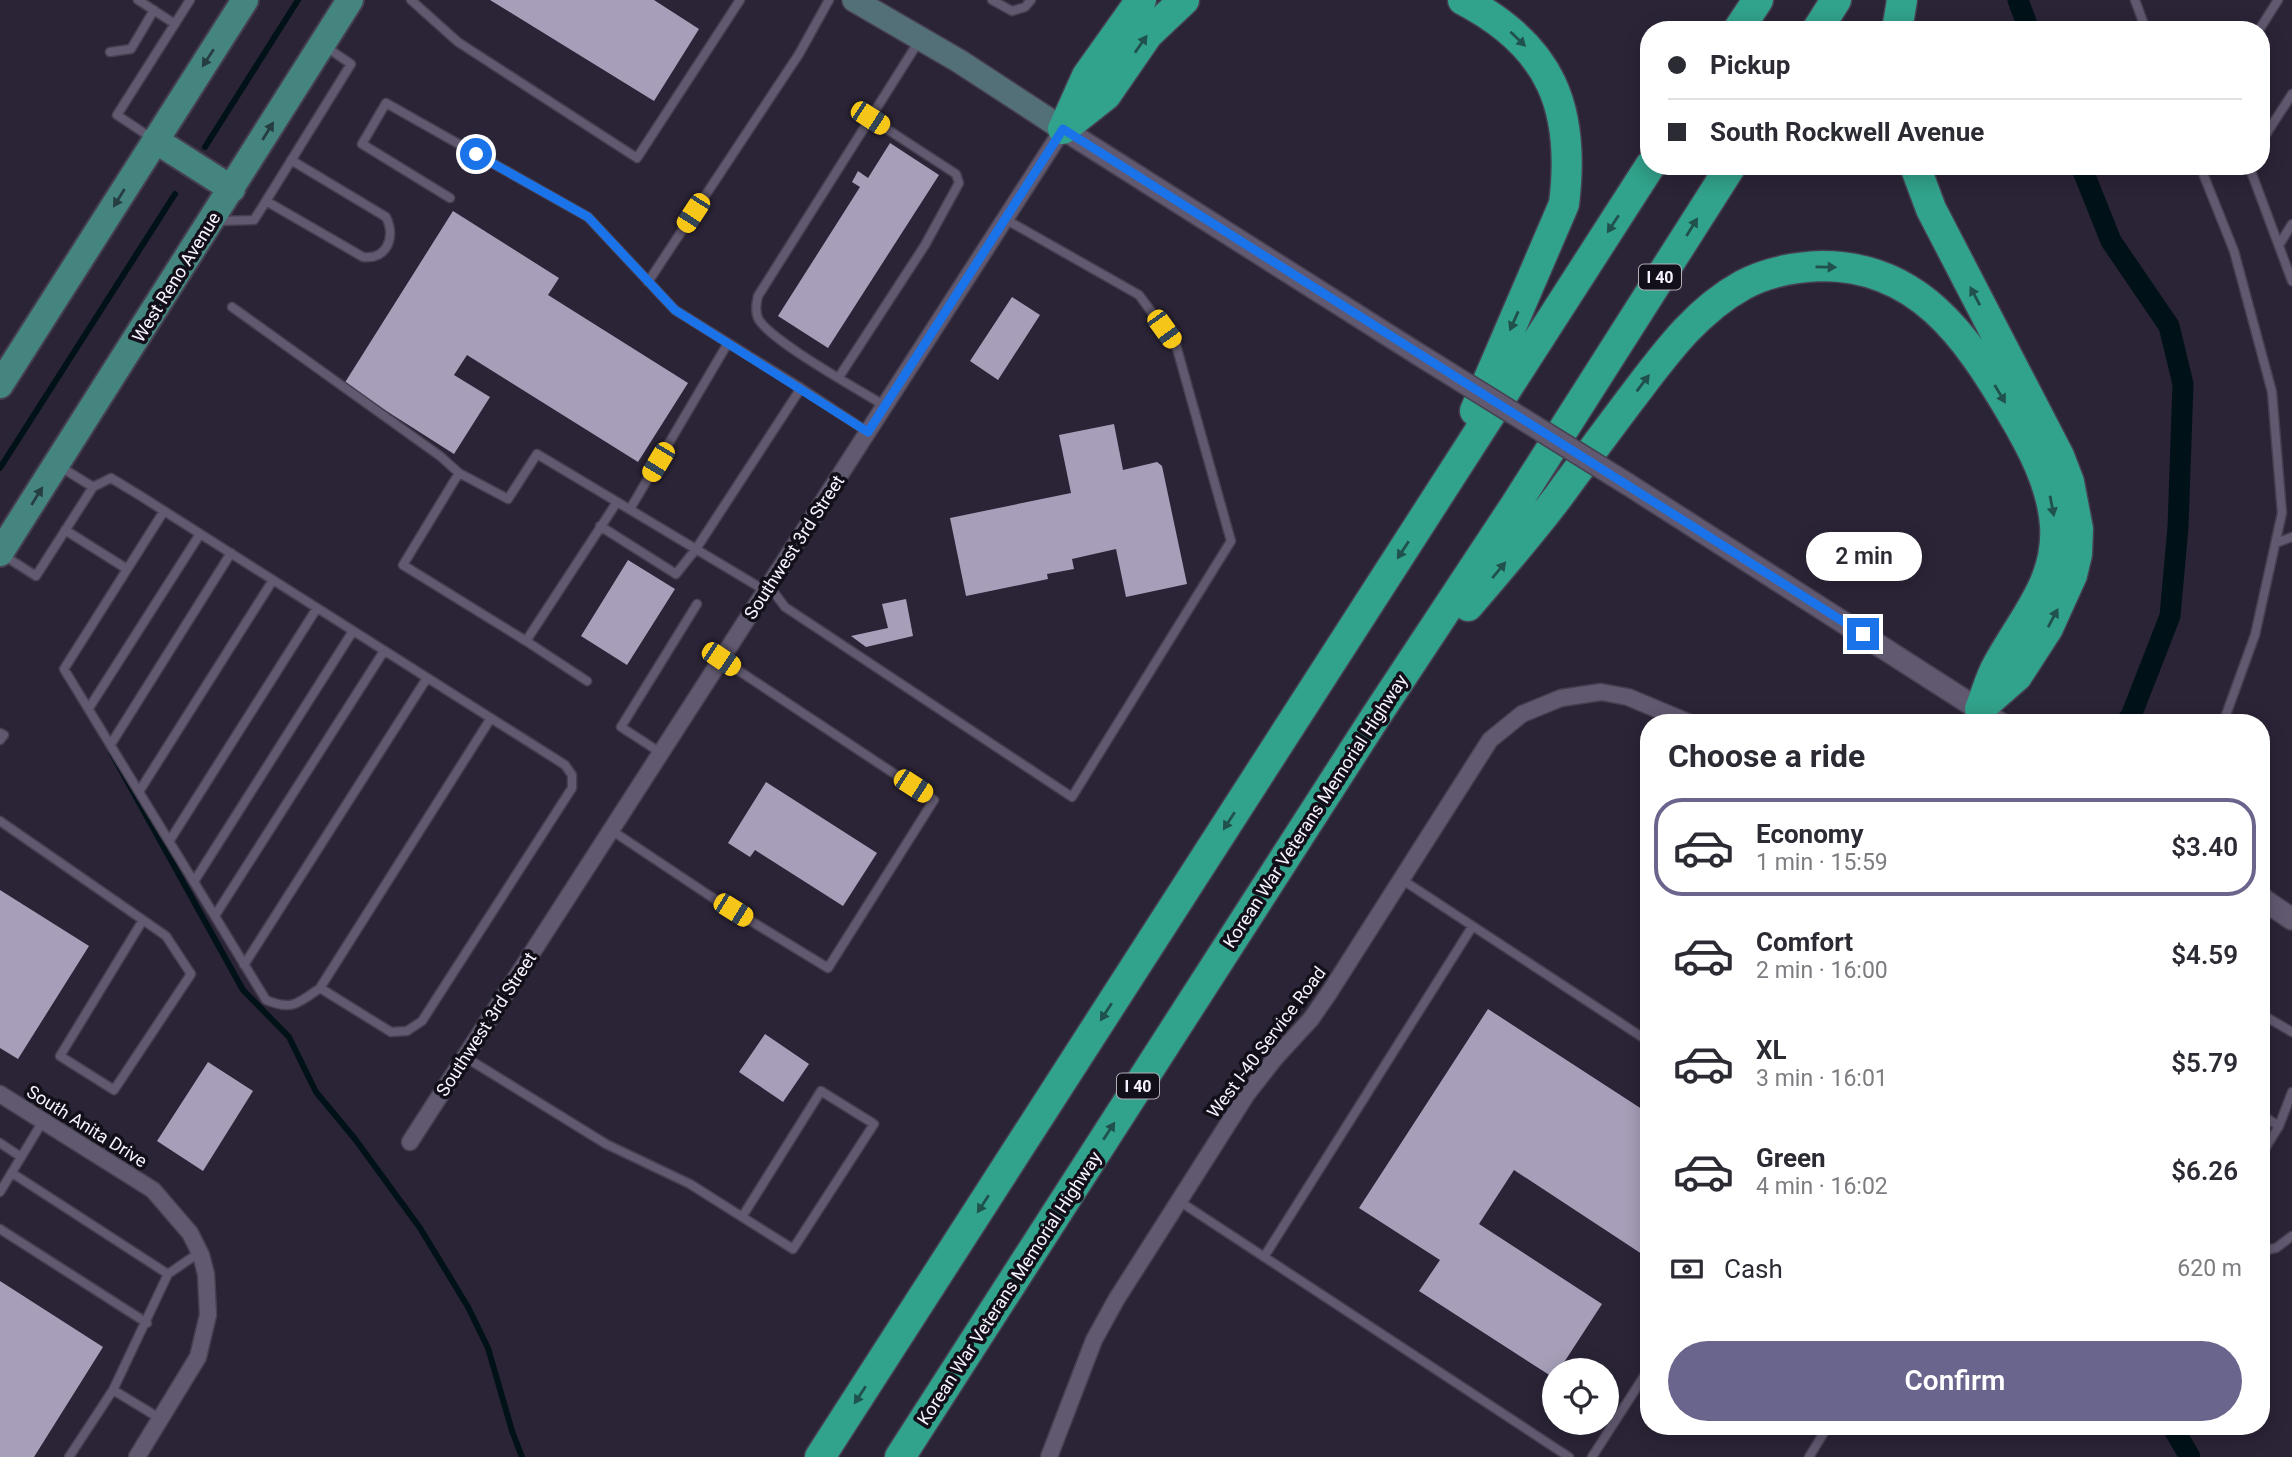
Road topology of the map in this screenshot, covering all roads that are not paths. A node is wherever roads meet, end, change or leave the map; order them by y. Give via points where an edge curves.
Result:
1 (138, 0) edge
2 (190, 0) edge
3 (245, 0) edge
4 (350, 0) edge
5 (411, 0) edge
6 (740, 0) edge
7 (829, 0) edge
8 (854, 0) edge
9 (992, 0) edge
10 (1031, 0) edge
11 (1141, 0) edge
12 (1184, 0) edge
13 (1463, 0) edge
14 (1758, 0) edge
15 (1836, 0) edge
16 (1902, 0) edge
17 (2135, 0) edge
18 (2278, 0) edge
19 (881, 6) edge
20 (154, 10) junction
21 (1744, 21) edge
22 (1823, 21) edge
23 (1898, 21) edge
24 (2143, 21) edge
25 (2265, 21) edge
26 (175, 24) junction
27 (920, 38) junction
28 (322, 45) junction
29 (110, 52) dead end
30 (2292, 94) edge
31 (870, 118) junction
32 (2270, 128) edge
33 (1063, 129) junction
34 (155, 140) junction
35 (292, 160) junction
36 (1644, 175) edge
37 (1725, 175) edge
38 (1918, 175) edge
39 (2204, 175) edge
40 (2252, 175) edge
41 (232, 189) junction
42 (450, 198) dead end
43 (266, 201) junction
44 (1005, 219) junction
45 (211, 221) junction
46 (2292, 225) edge
47 (2279, 245) junction
48 (2292, 281) edge
49 (648, 282) junction
50 (232, 307) dead end
51 (728, 343) junction
52 (839, 377) junction
53 (0, 386) edge
54 (801, 388) junction
55 (885, 406) junction
56 (868, 432) junction
57 (57, 464) junction
58 (459, 473) junction
59 (93, 487) junction
60 (1440, 492) junction
61 (617, 502) junction
62 (630, 509) junction
63 (164, 511) junction
64 (600, 526) junction
65 (65, 530) junction
66 (201, 534) junction
67 (2292, 537) edge
68 (2276, 543) junction
69 (696, 549) junction
70 (231, 553) junction
71 (0, 554) edge
72 (127, 569) junction
73 (273, 580) junction
74 (767, 588) junction
75 (698, 604) dead end
76 (317, 608) junction
77 (353, 631) junction
78 (526, 641) junction
79 (384, 651) junction
80 (721, 659) junction
81 (427, 678) junction
82 (587, 681) dead end
83 (89, 708) junction
84 (1669, 714) edge
85 (1978, 714) edge
86 (1985, 714) edge
87 (1987, 714) edge
88 (2226, 714) edge
89 (1376, 716) junction
90 (491, 718) junction
91 (0, 733) edge
92 (0, 740) edge
93 (111, 744) junction
94 (661, 753) junction
95 (139, 790) junction
96 (0, 821) edge
97 (611, 830) junction
98 (170, 839) junction
99 (1401, 879) junction
100 (195, 880) junction
101 (2270, 904) edge
102 (216, 914) junction
103 (2292, 919) edge
104 (143, 920) junction
105 (1472, 927) junction
106 (244, 965) junction
107 (320, 988) junction
108 (2270, 1019) edge
109 (2292, 1032) edge
110 (1640, 1036) edge
111 (466, 1056) junction
112 (2292, 1092) edge
113 (0, 1094) edge
114 (2270, 1120) edge
115 (43, 1121) junction
116 (2279, 1126) junction
117 (2270, 1140) edge
118 (410, 1142) dead end
119 (0, 1143) edge
120 (21, 1157) junction
121 (12, 1173) junction
122 (0, 1192) edge
123 (1179, 1201) junction
124 (742, 1217) junction
125 (0, 1229) edge
126 (2292, 1236) edge
127 (2292, 1246) edge
128 (2276, 1248) junction
129 (2270, 1249) edge
130 (200, 1252) junction
131 (1264, 1257) junction
132 (168, 1273) junction
133 (147, 1323) junction
134 (1640, 1382) edge
135 (113, 1390) junction
136 (161, 1419) junction
137 (1822, 1435) edge
138 (69, 1457) edge
139 (137, 1457) edge
140 (820, 1457) edge
141 (900, 1457) edge
142 (1049, 1457) edge
143 (1569, 1457) edge
144 (1592, 1457) edge
145 (1809, 1457) edge

1 - 20 lane
2 - 26 lane
3 -> 34 main road
4 - 28 main road, West Reno Avenue
5 - 6 lane via 458,42 637,158
7 - 49 lane via 799,54
8 - 19 main road
9 - 10 lane via 1013,11
11 - 33 highway via 1087,76
33 -> 12 highway via 1106,94 1148,34
13 -> 60 highway via 1503,25 1543,69 1557,95 1567,135 1568,170 1564,204
14 - 21 highway
15 - 22 highway
16 - 23 highway
17 - 24 lane
18 - 25 lane
19 - 27 main road
20 - 26 lane
20 - 29 lane via 131,49
26 - 34 lane via 117,115
27 - 31 lane
27 - 33 main road
28 - 35 lane via 351,64
41 -> 28 main road, West Reno Avenue
30 - 32 lane
31 - 52 lane via 756,306 758,318 773,335
31 - 52 lane via 956,174 960,183
33 - 44 street, Southwest 3rd Street
33 - 85 street, bridge via 1629,485
34 - 41 main road
34 -> 53 main road
35 - 43 lane
35 - 43 lane via 386,218 391,236 382,254 363,257
36 -> 60 highway
89 -> 37 highway, Korean War Veterans Memorial Highway / I 40
87 -> 38 highway via 2017,676 2063,597 2077,554 2076,517 2059,456 1936,220
39 - 68 lane via 2234,251 2272,392 2282,513
40 - 47 lane
41 - 45 main road, West Reno Avenue
42 - 49 lane via 362,144 386,103 588,217
43 - 45 lane via 254,220
44 - 55 street, Southwest 3rd Street
44 - 74 lane via 1139,295 1176,345 1231,541 1072,797 785,607
45 - 57 main road, West Reno Avenue
46 - 47 lane
47 - 48 lane
49 - 51 lane via 675,310
50 - 58 lane
51 - 54 lane
51 - 62 lane
52 - 55 lane
54 - 56 lane
54 - 69 lane
55 - 56 street, Southwest 3rd Street
56 - 74 street, Southwest 3rd Street
57 - 59 lane
71 -> 57 main road, West Reno Avenue
58 - 61 lane via 508,499 537,454
58 - 78 lane via 403,565
59 - 63 lane via 111,478
59 - 65 lane
60 -> 140 highway
61 - 62 lane
61 - 64 lane
62 - 69 lane
63 - 66 lane
63 - 72 lane
64 - 69 lane via 676,574
64 - 78 lane
65 - 71 lane via 36,576
65 - 72 lane
66 - 70 lane
66 - 83 lane
67 - 68 lane
68 - 88 lane via 2255,635
69 - 74 lane
70 - 73 lane
70 - 93 lane
72 - 83 lane via 64,669
73 - 76 lane
73 - 95 lane
74 - 80 street, Southwest 3rd Street
75 - 94 lane via 621,727
76 - 77 lane
76 - 98 lane
77 - 79 lane
77 - 100 lane
78 - 82 lane
79 - 81 lane
79 - 102 lane
80 - 94 street, Southwest 3rd Street
80 - 97 lane via 934,800 828,968
81 - 90 lane
81 - 106 lane
83 - 93 lane
84 - 99 street, West I-40 Service Road via 1628,697 1601,692 1561,698 1522,714 1490,740
89 -> 86 highway via 1546,513 1681,335 1714,304 1744,285 1764,275 1807,266 1847,268 1893,281 1939,311 1984,367 2040,468 2055,526 2049,575 2031,614 1998,664
141 -> 89 highway, Korean War Veterans Memorial Highway / I 40
90 - 107 lane
90 - 107 lane via 565,765 572,775 572,788 422,1021 407,1031 391,1032
91 - 92 lane via 4,735
93 - 95 lane
94 - 97 street, Southwest 3rd Street
95 - 98 lane
96 - 104 lane
97 - 111 street, Southwest 3rd Street
98 - 100 lane
99 - 105 lane
99 - 123 street, West I-40 Service Road via 1311,1019 1247,1094
100 - 102 lane
101 - 103 street
102 - 106 lane
104 - 104 lane via 166,936 191,974 114,1090 60,1056
105 - 110 lane
105 - 131 lane
106 - 107 lane via 266,1000 282,1007 298,1003
108 - 109 lane
111 - 118 street, Southwest 3rd Street
111 - 124 lane via 606,1144 690,1184
112 - 116 lane
113 - 115 street, South Anita Drive
114 - 116 lane
115 - 120 lane
115 - 130 street, South Anita Drive via 153,1190 190,1233
116 - 117 lane
119 - 120 lane
120 - 121 lane
121 - 122 lane
121 - 132 lane
123 - 131 lane
123 - 142 street, West I-40 Service Road via 1094,1340
124 - 124 lane via 793,1249 874,1124 821,1091
125 - 133 lane
126 - 128 lane
127 - 128 lane
128 - 129 lane
130 - 132 lane
130 - 136 street via 208,1296 204,1332 198,1357
131 - 143 lane
132 - 133 lane
133 - 135 lane
134 - 144 lane
135 - 136 lane
135 - 138 lane
136 - 139 street
137 - 145 lane

